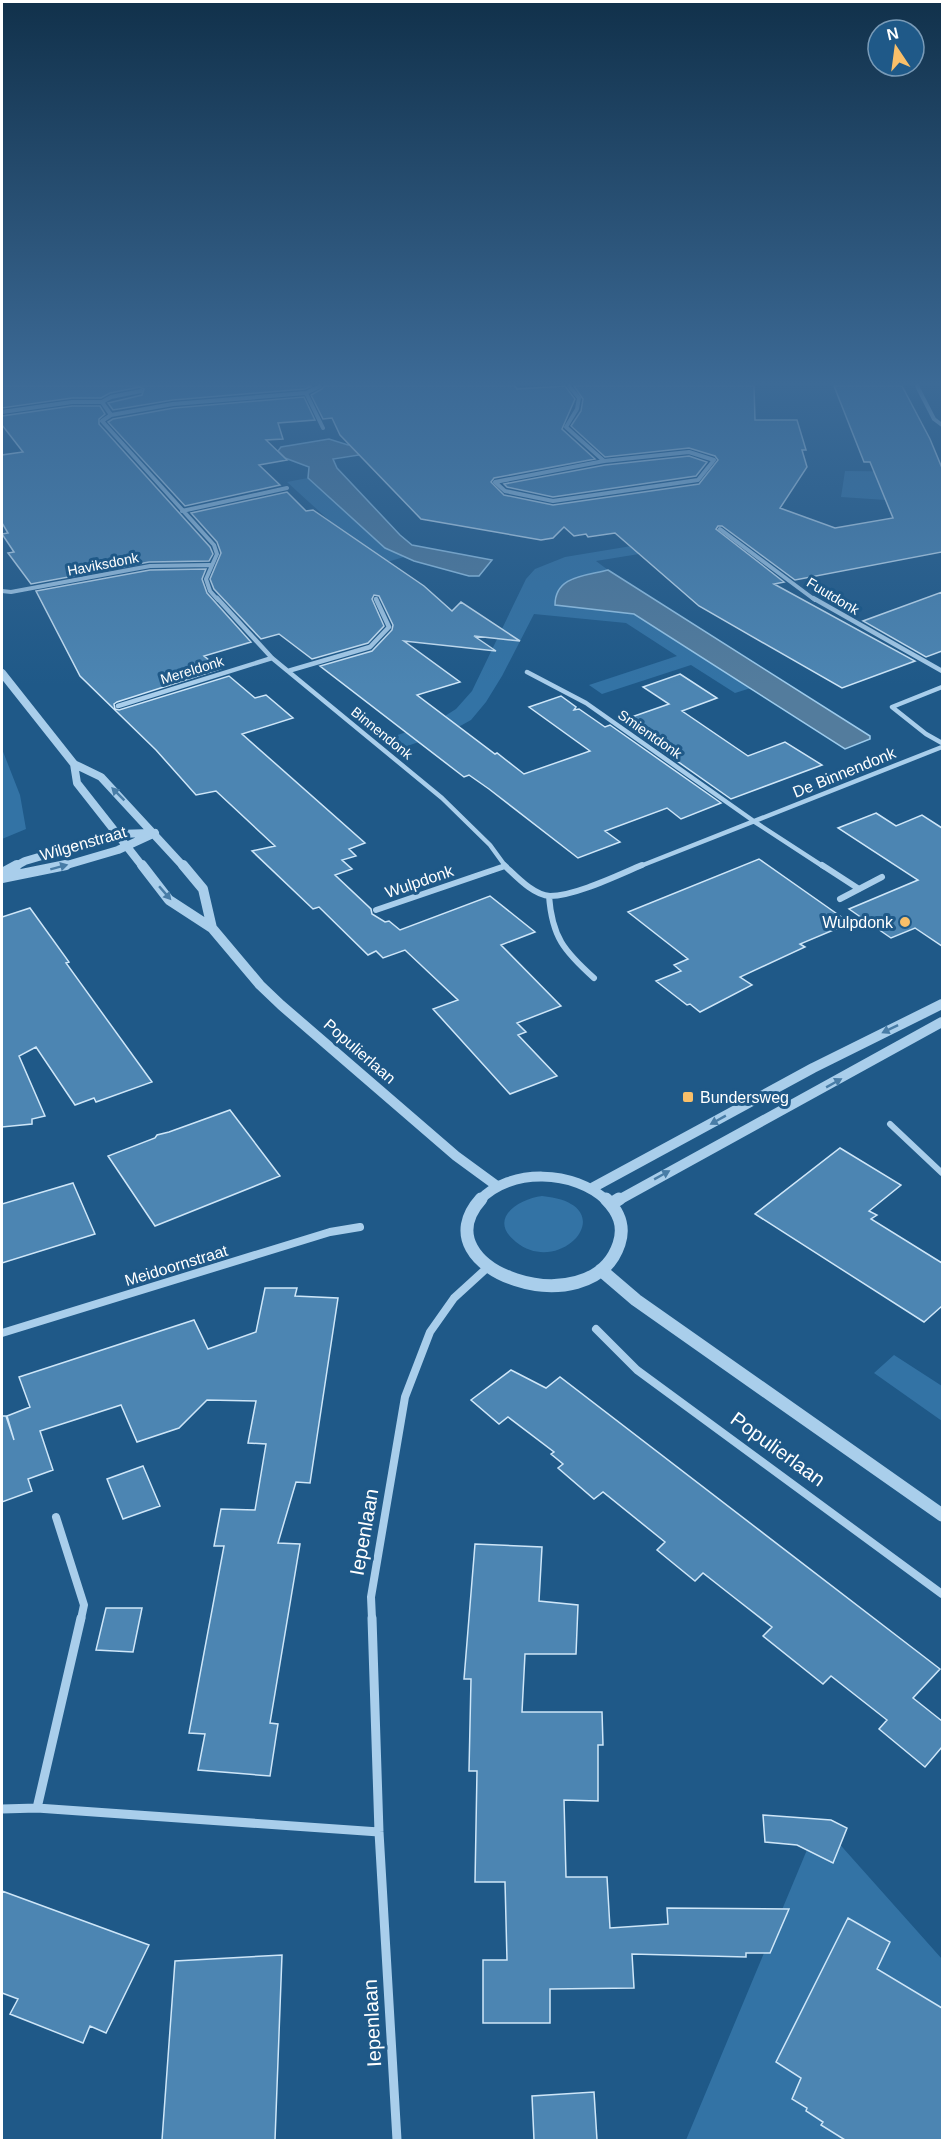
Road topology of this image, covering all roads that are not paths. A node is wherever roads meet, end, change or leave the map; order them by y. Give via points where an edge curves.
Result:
1 (159, 486) edge
2 (499, 486) edge
3 (657, 486) edge
4 (287, 488) dead end
5 (182, 511) junction
6 (720, 529) dead end
7 (210, 565) junction
8 (2, 591) edge
9 (376, 599) dead end
10 (273, 658) junction
11 (288, 671) junction
12 (942, 671) edge
13 (526, 672) dead end
14 (2, 673) edge
15 (942, 687) edge
16 (118, 706) dead end
17 (942, 745) edge
18 (74, 764) junction
19 (755, 822) junction
20 (155, 833) junction
21 (117, 834) junction
22 (128, 848) junction
23 (505, 866) junction
24 (2, 873) edge
25 (2, 878) edge
26 (882, 878) dead end
27 (859, 889) junction
28 (549, 896) junction
29 (840, 899) dead end
30 (376, 910) dead end
31 (212, 928) junction
32 (594, 978) dead end
33 (942, 1004) edge
34 (942, 1022) edge
35 (890, 1124) dead end
36 (942, 1173) edge
37 (497, 1186) junction
38 (592, 1188) junction
39 (611, 1204) junction
40 (360, 1227) dead end
41 (488, 1268) junction
42 (601, 1270) junction
43 (596, 1329) dead end
44 (2, 1333) edge
45 (942, 1515) edge
46 (57, 1517) dead end
47 (942, 1594) edge
48 (37, 1808) junction
49 (2, 1809) edge
50 (379, 1832) junction
51 (397, 2140) edge

1 - 5 street, Binnendonk
2 - 3 street via 505,491 553,501
4 - 5 street
5 - 7 street, Binnendonk via 214,545 217,554
6 - 12 street, Fuutdonk via 807,595
7 - 8 street, Haviksdonk via 150,566
7 - 10 street, Binnendonk via 206,579 210,591
9 - 11 street via 389,627 370,647
10 - 11 street, Binnendonk
10 - 16 street, Mereldonk
11 - 23 street, Binnendonk via 442,798 482,836
13 - 19 street, Smientdonk via 586,703
14 - 18 street, Populierlaan
15 - 17 street, De Binnendonk via 892,707
17 - 19 street, De Binnendonk
20 -> 18 street, Populierlaan via 101,777
18 - 21 street, Populierlaan via 77,783
19 - 27 street
19 - 28 street via 582,889
20 - 21 street, Wilgenstraat
20 - 22 street, Wilgenstraat
20 - 31 street, Populierlaan via 203,889
21 - 22 street, Populierlaan
21 - 24 street, Wilgenstraat via 25,861
25 -> 22 street, Wilgenstraat via 51,870
22 -> 31 street, Populierlaan via 169,900
23 - 28 street, Binnendonk via 532,889
23 - 30 street, Wulpdonk
26 - 27 street
27 - 29 street
28 - 32 street via 550,921 564,952
31 - 37 street, Populierlaan via 281,1005 456,1156
33 -> 38 street via 813,1068
39 -> 34 street
35 - 36 street
37 - 38 street via 519,1178 544,1176 569,1179
37 - 41 street via 480,1199 469,1216 467,1234 473,1252
38 - 39 street
39 - 42 street via 620,1220 622,1238 616,1255
40 - 44 street, Meidoornstraat via 330,1232
41 - 42 street via 508,1279 557,1286
41 - 50 street, Iepenlaan via 454,1298 430,1332 405,1397 371,1597
42 - 45 street via 636,1300
43 - 47 street, Populierlaan via 637,1370
46 - 48 street via 84,1605
48 - 49 street
48 - 50 street
50 - 51 street, Iepenlaan

